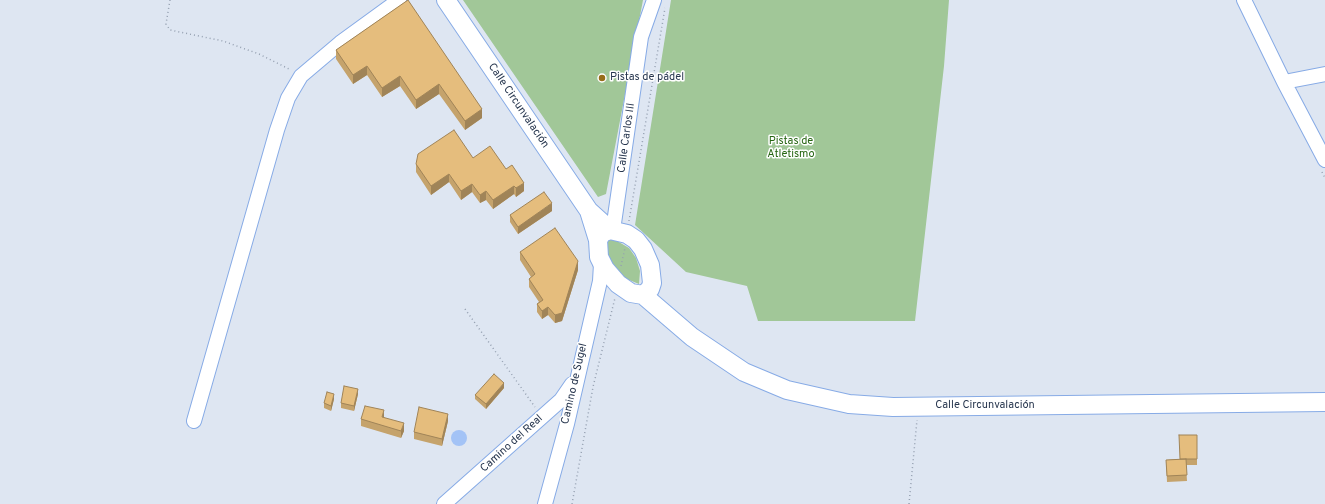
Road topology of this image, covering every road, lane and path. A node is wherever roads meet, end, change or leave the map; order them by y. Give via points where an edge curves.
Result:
1 (170, 0) edge
2 (399, 0) edge
3 (446, 0) edge
4 (1245, 0) edge
5 (658, 3) edge
6 (1325, 74) edge
7 (301, 76) junction
8 (1284, 82) junction
9 (1325, 160) edge
10 (613, 233) junction
11 (601, 264) junction
12 (618, 284) junction
13 (647, 292) junction
14 (465, 309) dead end
15 (576, 379) junction
16 (1325, 402) edge
17 (919, 406) junction
18 (542, 417) junction
19 (194, 421) dead end
20 (444, 504) edge
21 (545, 504) edge
22 (572, 504) edge
23 (909, 504) edge

1 - 7 path via 166,24 170,30 223,41 259,54
2 - 7 street via 340,43
3 - 10 main road, Calle Circunvalación via 589,211
4 - 8 street
5 - 10 path
5 - 10 street, Calle Carlos III
6 - 8 street
7 - 19 street via 281,116
8 - 9 street
10 - 11 main road via 598,250
10 - 12 path
10 - 13 main road via 636,240 646,254 651,272
11 - 12 main road
11 - 15 street, Camino de Sugel via 600,281
12 - 13 main road via 630,293
12 - 22 path via 593,387
13 - 17 main road, Calle Circunvalación via 668,317 692,337 744,372 780,387 817,398 849,404
14 - 18 path
15 - 18 street, Camino del Real via 561,400
15 - 21 street, Camino de Sugel via 567,424
16 - 17 main road, Calle Circunvalación
17 - 23 path
18 - 20 street, Camino del Real

